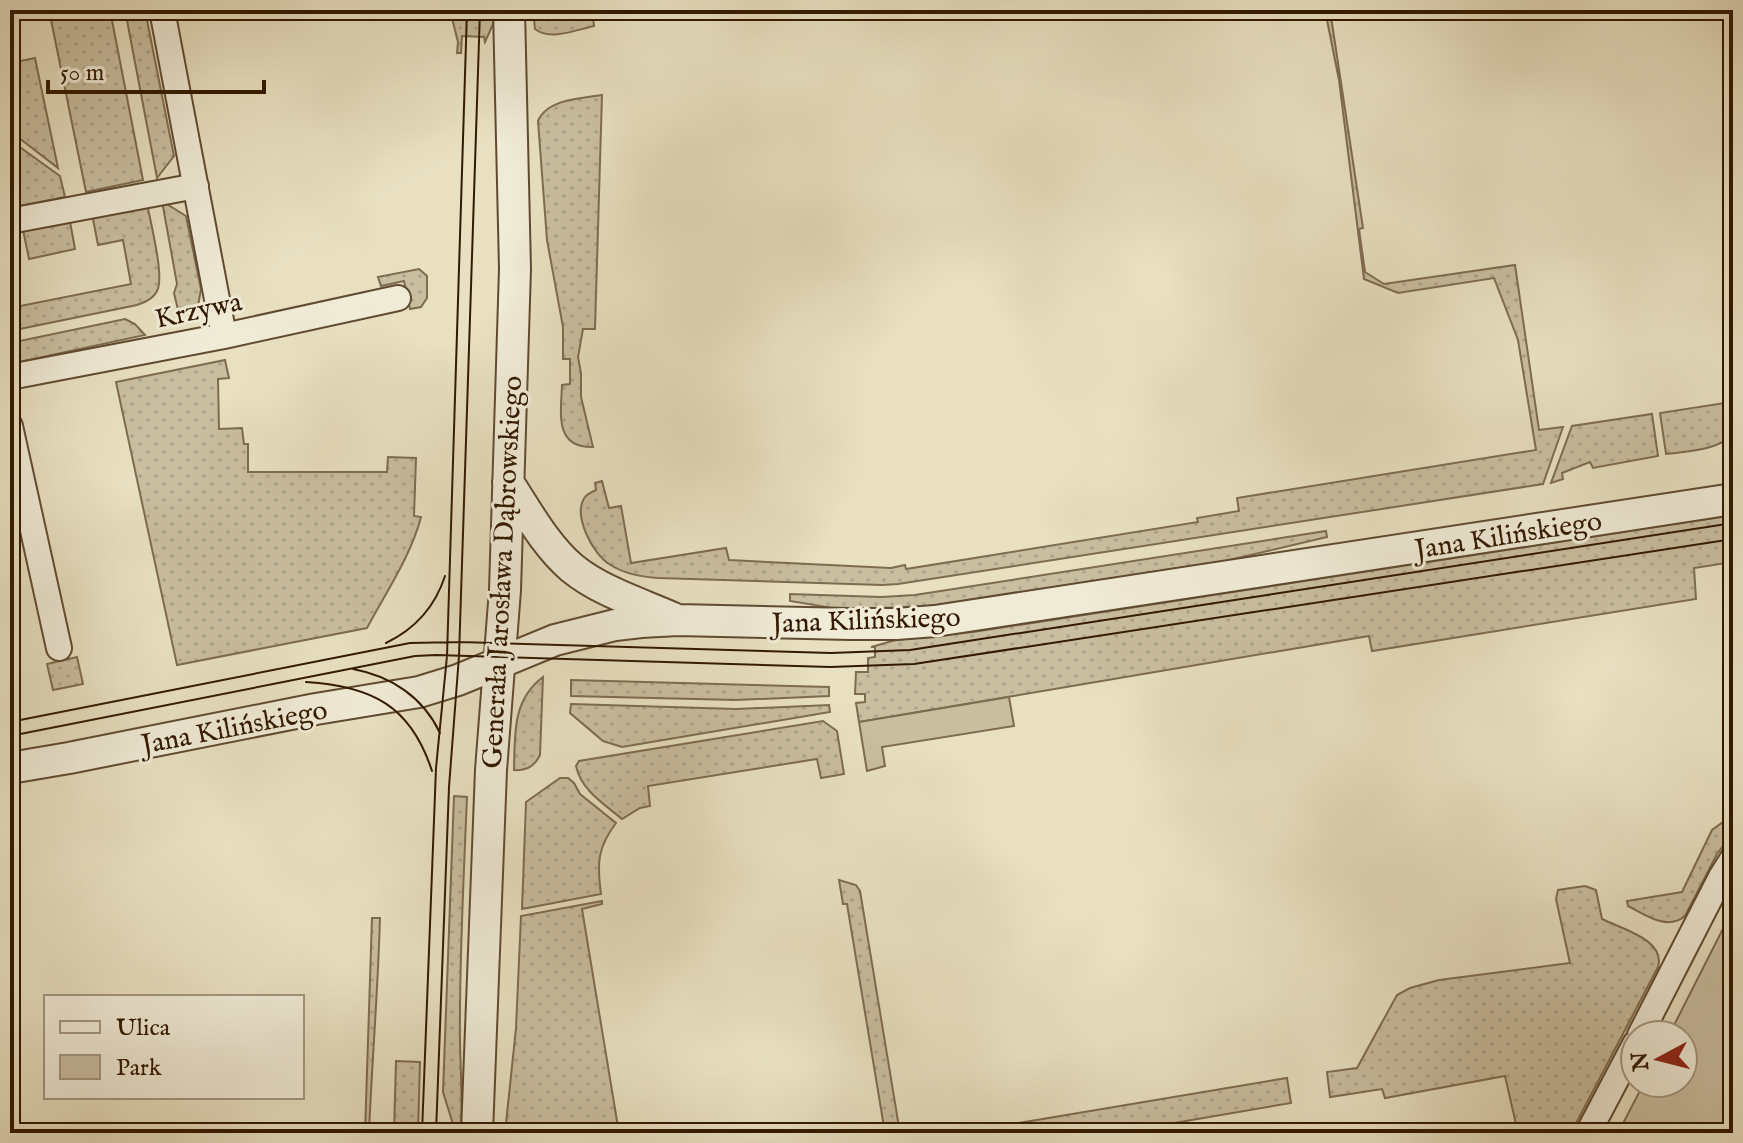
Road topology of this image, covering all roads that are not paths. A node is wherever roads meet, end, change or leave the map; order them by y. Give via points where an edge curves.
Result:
1 (162, 10) edge
2 (509, 10) edge
3 (196, 186) junction
4 (10, 221) edge
5 (398, 298) dead end
6 (224, 336) junction
7 (10, 377) edge
8 (10, 426) edge
9 (508, 482) junction
10 (1733, 499) edge
11 (678, 620) junction
12 (59, 648) dead end
13 (500, 662) junction
14 (10, 768) edge
15 (1733, 858) edge
16 (1648, 1019) edge
17 (1619, 1074) edge
18 (477, 1133) edge
19 (1588, 1133) edge

1 - 3 street
2 - 9 street, Generała Jarosława Dąbrowskiego via 516,229
3 - 4 street
3 - 6 street
5 - 6 street, Krzywa
6 - 7 street, Krzywa
8 - 12 street
9 - 11 street via 571,567 605,589
9 - 13 street, Generała Jarosława Dąbrowskiego
10 - 11 street, Jana Kilińskiego via 935,621
11 - 13 street, Jana Kilińskiego via 585,632
13 - 14 street, Jana Kilińskiego via 410,694
13 - 18 street, Generała Jarosława Dąbrowskiego
15 - 16 street
17 - 19 street

